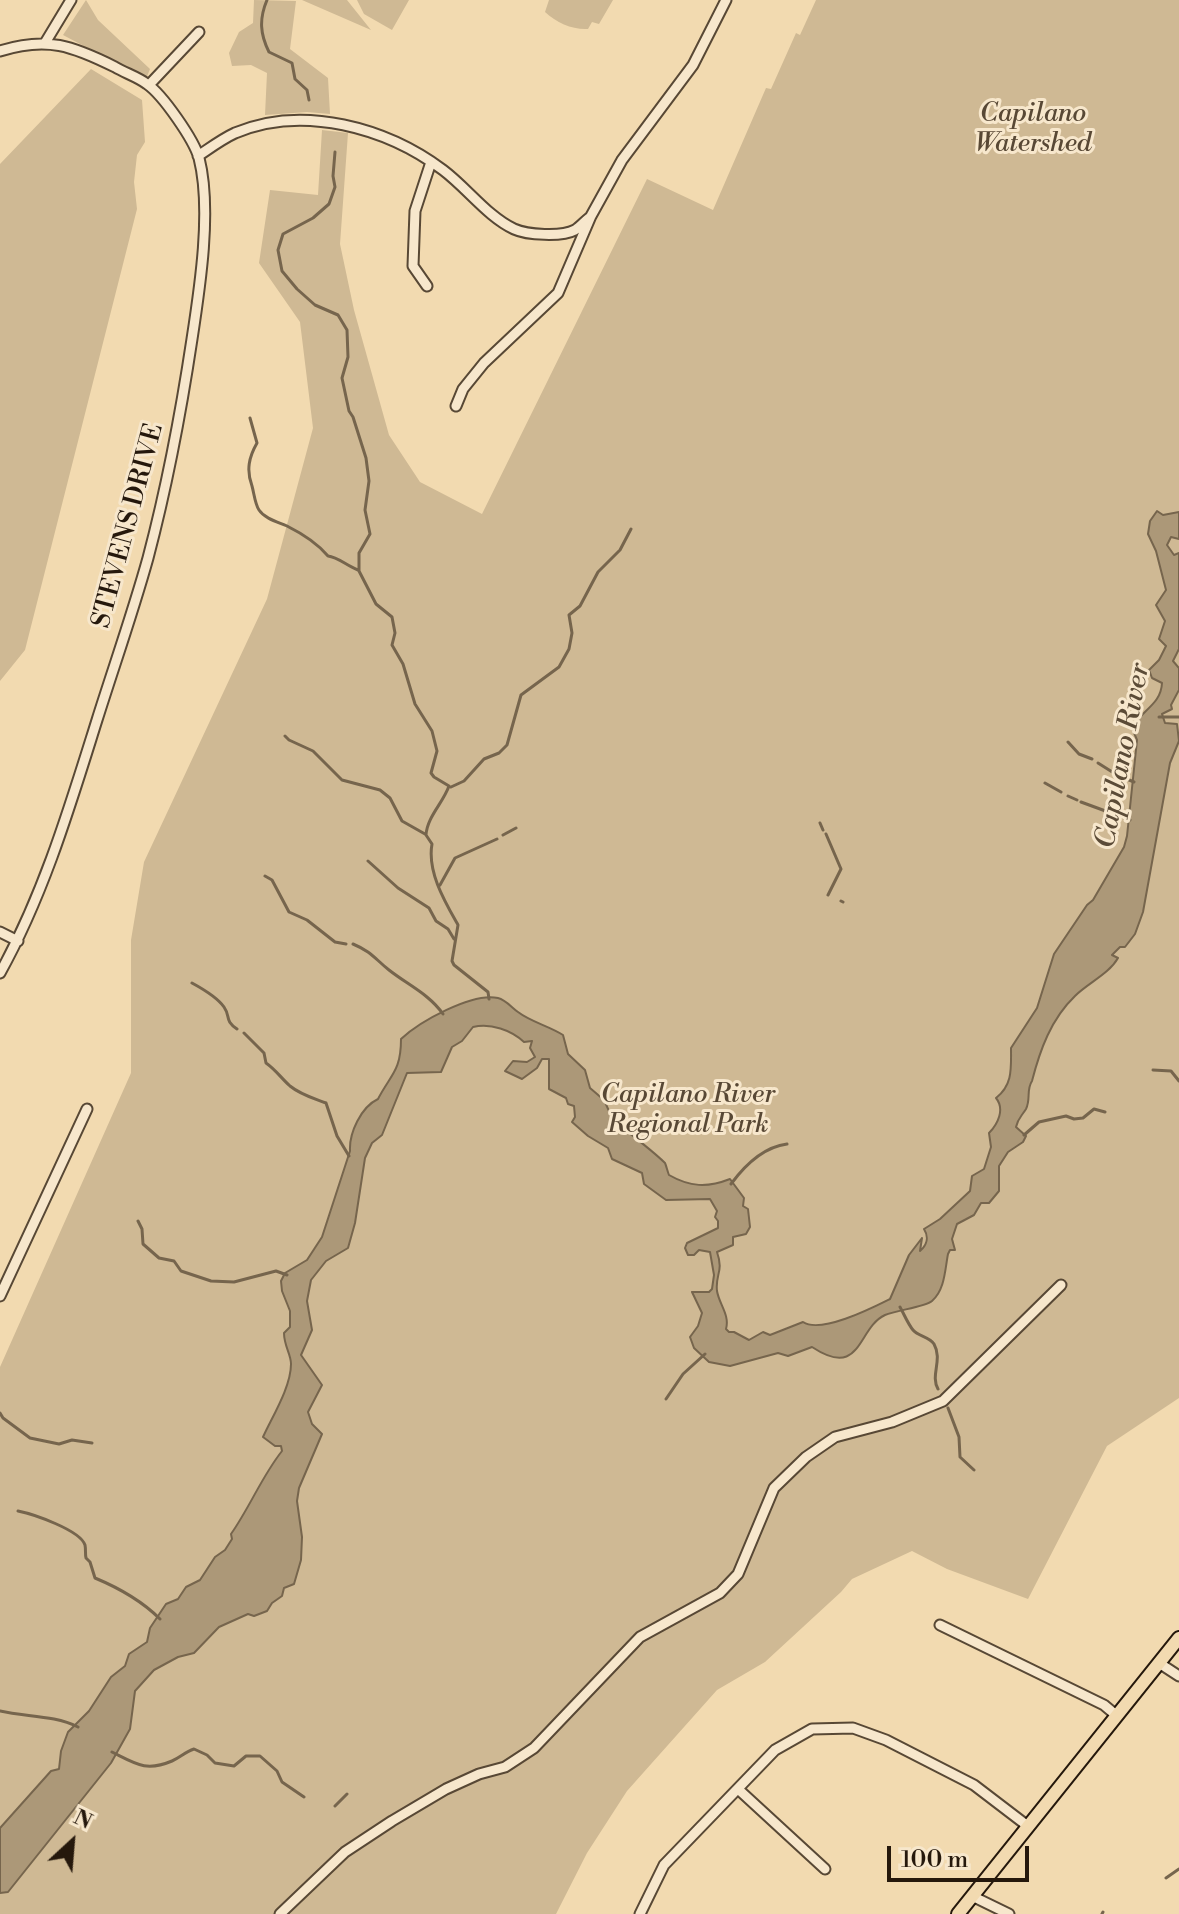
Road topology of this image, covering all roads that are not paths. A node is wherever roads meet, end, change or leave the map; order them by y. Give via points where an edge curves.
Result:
1 (71, 0) edge
2 (726, 0) edge
3 (199, 32) dead end
4 (45, 43) junction
5 (0, 51) edge
6 (149, 85) junction
7 (198, 156) junction
8 (431, 162) junction
9 (591, 216) junction
10 (427, 286) dead end
11 (456, 406) dead end
12 (0, 932) edge
13 (18, 941) junction
14 (0, 973) edge
15 (87, 1109) dead end
16 (1061, 1285) dead end
17 (0, 1296) edge
18 (940, 1625) dead end
19 (1179, 1638) edge
20 (1159, 1663) junction
21 (1179, 1676) edge
22 (1116, 1715) junction
23 (738, 1789) junction
24 (1029, 1827) junction
25 (825, 1869) dead end
26 (972, 1896) junction
27 (280, 1914) edge
28 (640, 1914) edge
29 (958, 1914) edge
30 (1009, 1914) edge

1 - 4 street
2 - 9 street via 693,65 630,147
3 - 6 street
4 - 5 street
4 - 6 street, STEVENS DRIVE via 79,49
6 - 7 street, STEVENS DRIVE
7 - 8 street via 236,133 291,121 370,131
7 - 13 street, STEVENS DRIVE via 204,202 200,290 182,406 151,543 66,818
8 - 9 street via 522,232 573,231
8 - 10 street via 415,211 413,266
9 - 11 street via 558,293 478,370
12 - 13 street
13 - 14 street, STEVENS DRIVE
15 - 17 street
16 - 27 street via 943,1401 835,1437 806,1457 774,1488 738,1574 720,1593 640,1637 534,1748 392,1821 345,1852
18 - 22 street
19 - 20 main road
20 - 21 street
20 - 22 main road
22 - 24 main road
23 - 24 street via 775,1750 812,1729 853,1728 974,1785
23 - 25 street
23 - 28 street via 664,1865
24 - 26 main road
26 - 29 main road
26 - 30 street

